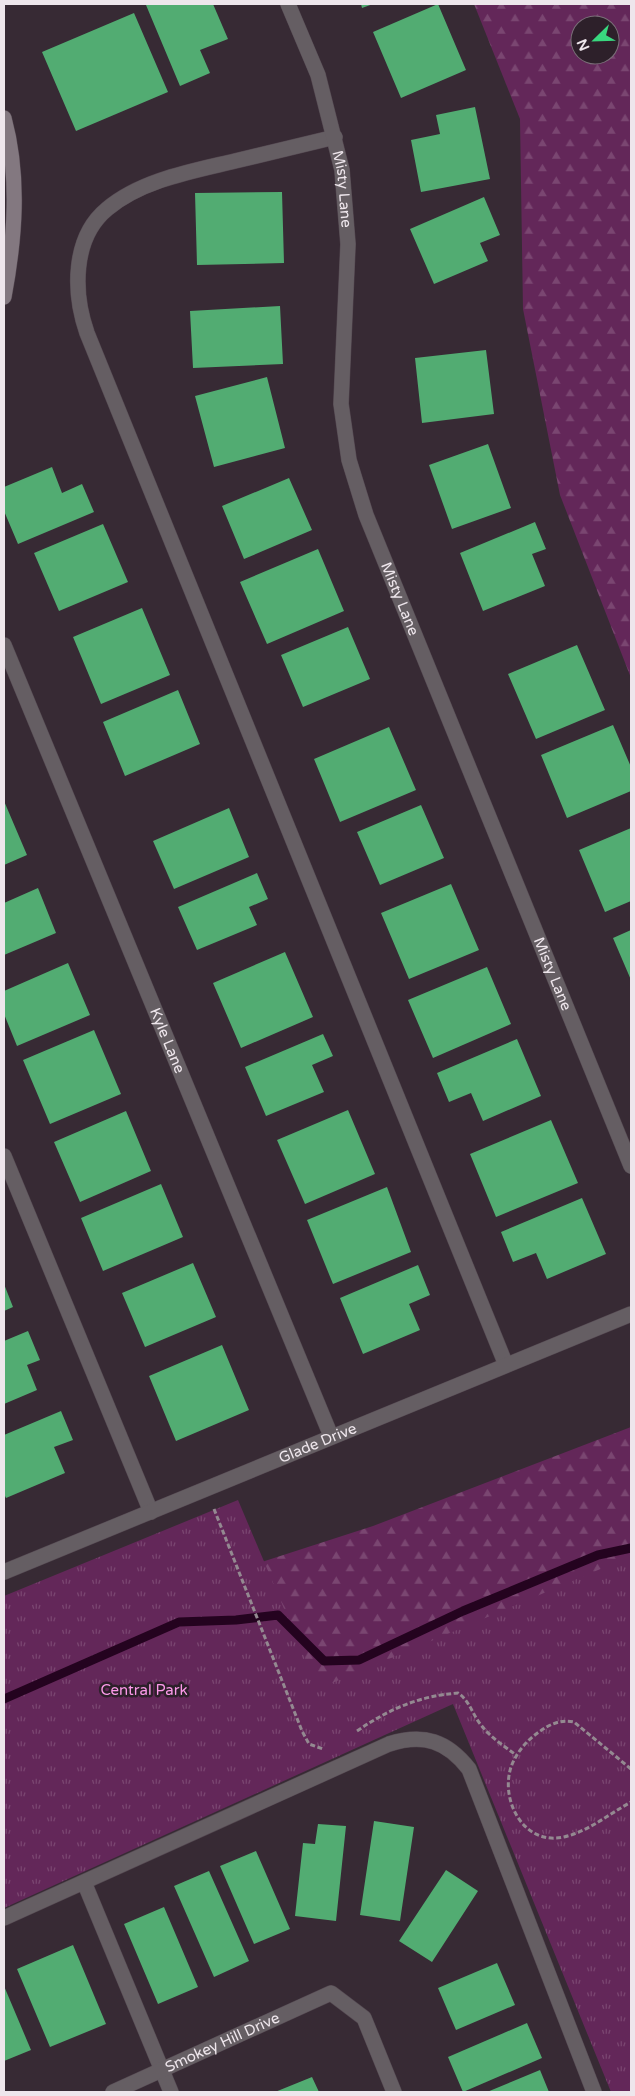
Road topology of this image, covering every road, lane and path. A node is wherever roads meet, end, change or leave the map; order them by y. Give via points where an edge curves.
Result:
1 (288, 4) edge
2 (4, 118) edge
3 (335, 137) junction
4 (4, 297) edge
5 (4, 645) edge
6 (4, 1156) edge
7 (631, 1166) edge
8 (631, 1314) edge
9 (506, 1365) junction
10 (331, 1436) junction
11 (206, 1489) junction
12 (150, 1512) junction
13 (4, 1572) edge
14 (302, 1731) dead end
15 (631, 1769) edge
16 (631, 1802) edge
17 (84, 1882) junction
18 (4, 1918) edge
19 (162, 2070) junction
20 (113, 2092) edge
21 (171, 2092) edge
22 (394, 2092) edge
23 (594, 2092) edge

1 - 3 street, Misty Lane via 318,75
2 - 4 street via 12,164 14,232
3 - 7 street, Misty Lane via 342,170 348,244 341,404 352,469 366,515
3 - 9 street via 195,170 142,188 119,200 102,215 84,245 78,266 80,313
5 - 10 street, Kyle Lane
6 - 12 street
8 - 9 street, Glade Drive
9 - 10 street, Glade Drive
10 - 11 street, Glade Drive
11 - 12 street, Glade Drive
11 - 14 path
12 - 13 street, Glade Drive
15 - 16 path via 574,1722 565,1720 545,1728 525,1743 516,1755 508,1782 519,1820 528,1830 551,1839 575,1834
17 - 18 street
17 - 19 street
17 - 23 street via 389,1744 415,1739 438,1742 450,1749 469,1769
19 - 20 street, Smokey Hill Drive
19 - 21 street
19 - 22 street, Smokey Hill Drive via 332,1993 364,2018

